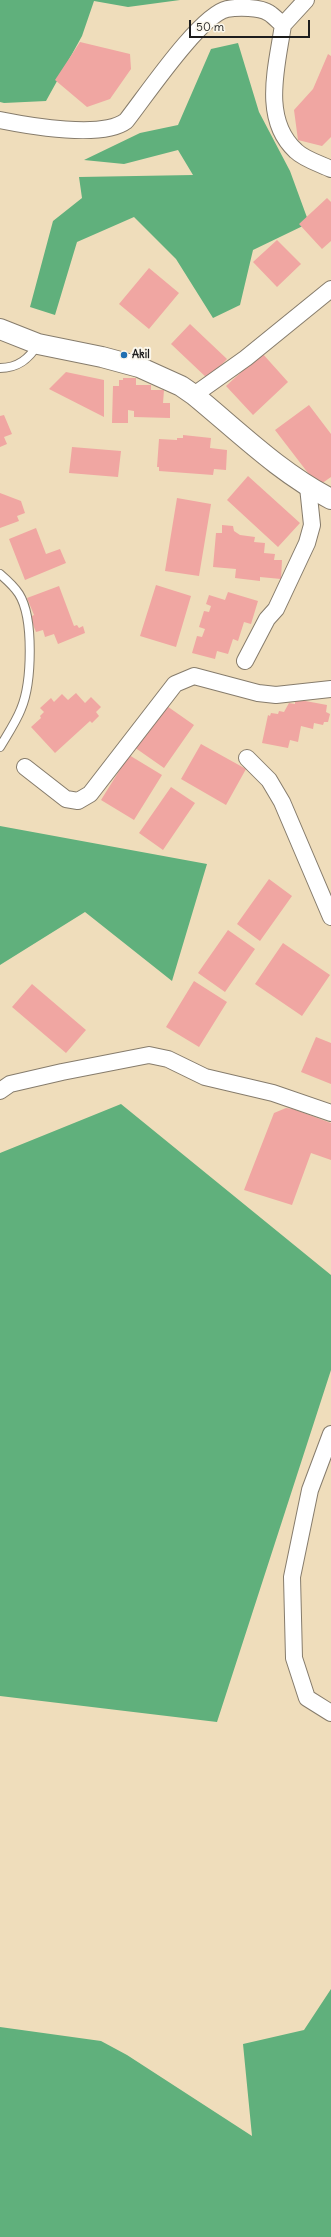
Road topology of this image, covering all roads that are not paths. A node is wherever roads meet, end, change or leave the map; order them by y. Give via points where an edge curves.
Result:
1 (306, 0) edge
2 (283, 26) junction
3 (0, 120) edge
4 (331, 169) edge
5 (331, 289) edge
6 (0, 328) edge
7 (38, 344) junction
8 (0, 368) edge
9 (194, 395) junction
10 (308, 487) junction
11 (331, 499) edge
12 (0, 574) edge
13 (245, 661) dead end
14 (331, 689) edge
15 (0, 747) edge
16 (247, 758) dead end
17 (25, 767) dead end
18 (331, 916) edge
19 (0, 1091) edge
20 (331, 1113) edge
21 (331, 1434) edge
22 (331, 1714) edge

1 - 2 street
2 - 3 street via 268,12 246,8 226,9 207,21 163,72 126,121 118,127 87,130
2 - 4 street via 273,88 277,121 284,138 297,152
5 - 9 street via 246,358
6 - 7 street
7 - 8 lane via 30,357 9,367
7 - 9 street via 139,367
9 - 10 street
10 - 11 street
10 - 13 street via 312,525 307,543 276,609 267,619
12 - 15 lane via 10,582 21,598 31,648 22,709
14 - 17 street via 264,694 194,676 175,684 90,794 78,801 66,799
16 - 18 street via 268,780 282,802
19 - 20 street via 10,1084 149,1055 168,1059 205,1077 273,1093
21 - 22 street via 310,1490 292,1576 294,1658 307,1698

